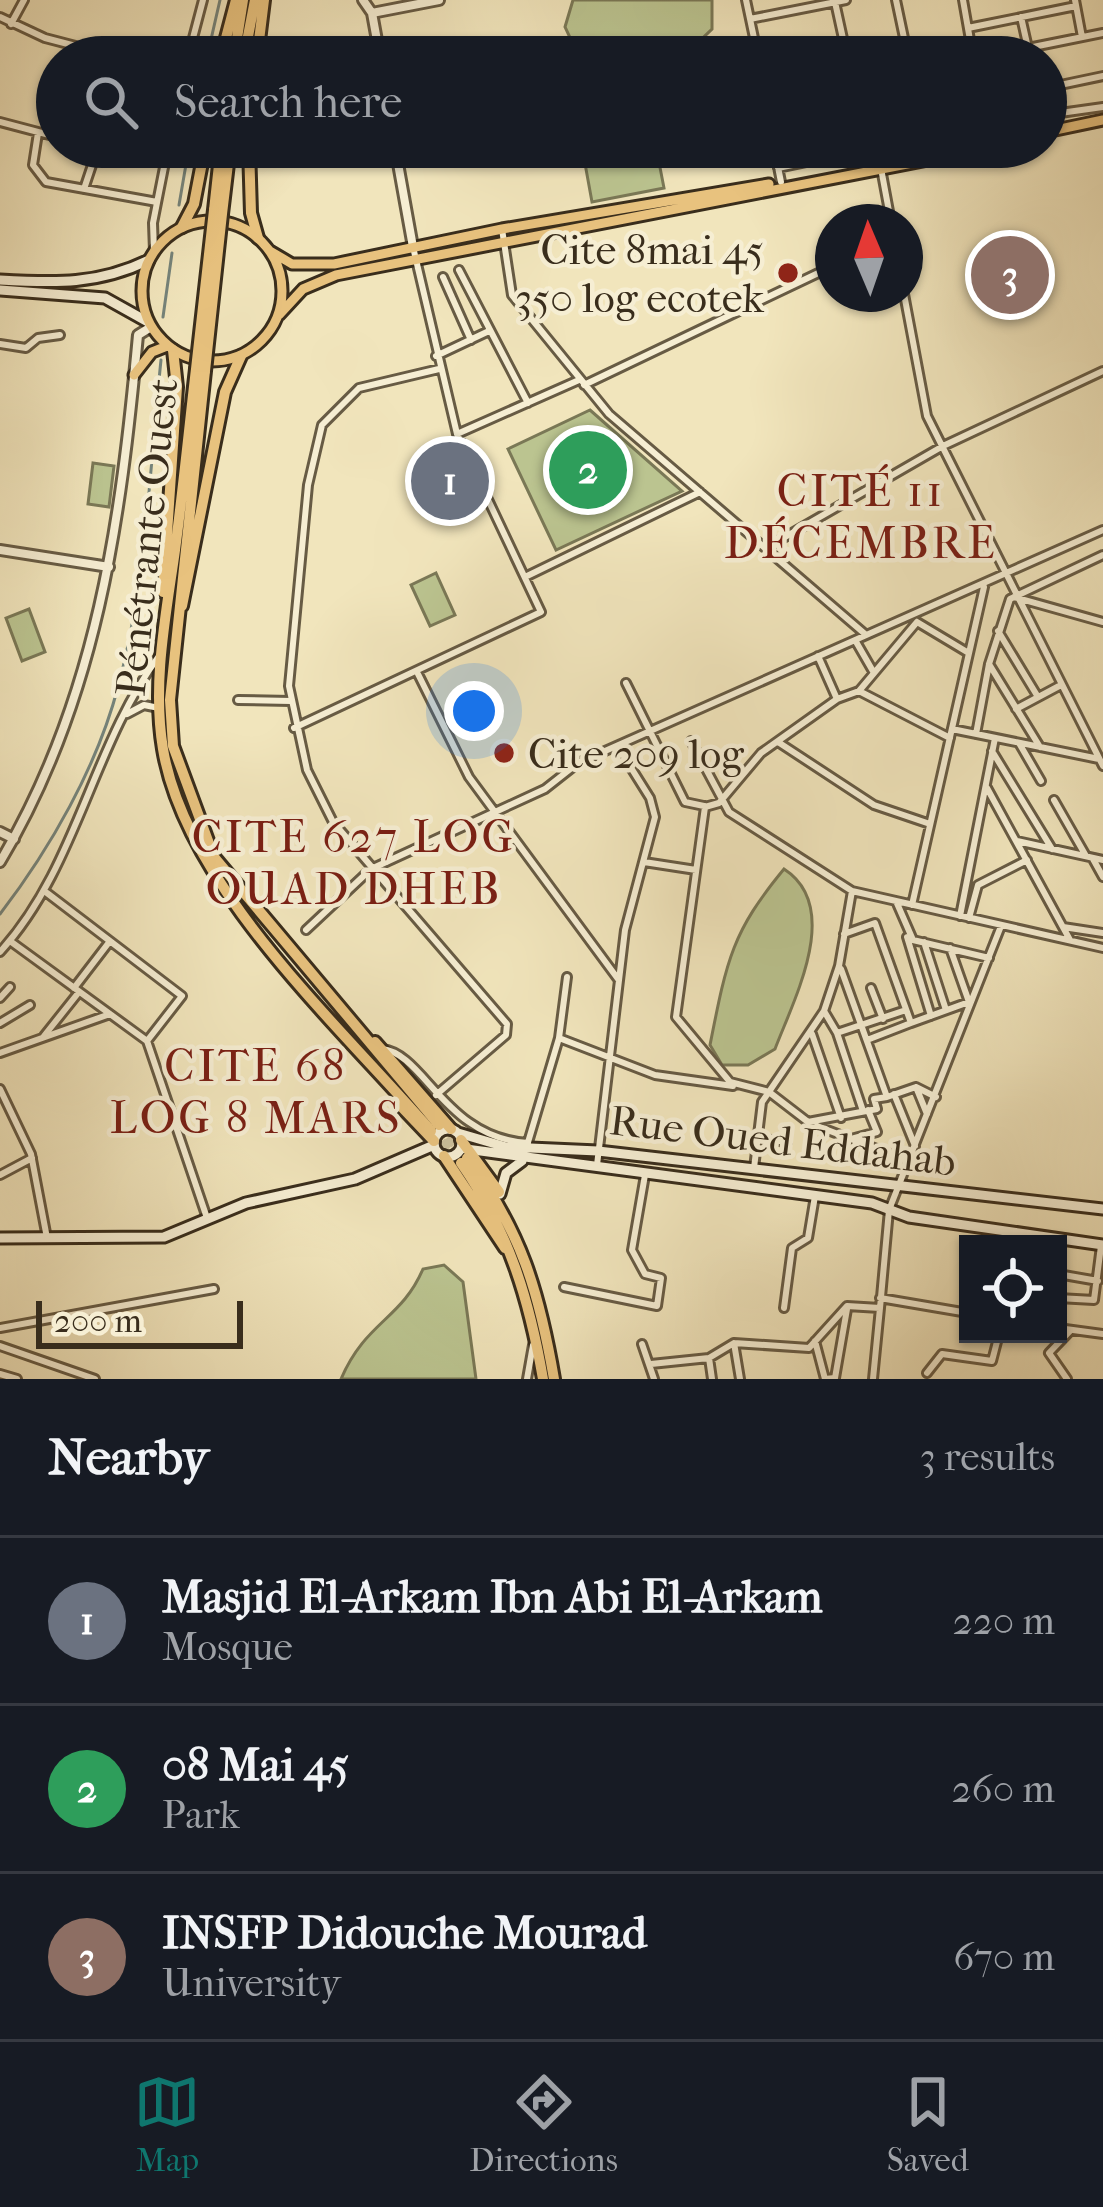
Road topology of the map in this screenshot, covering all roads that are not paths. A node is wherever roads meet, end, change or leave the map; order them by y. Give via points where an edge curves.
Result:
1 (24, 0) edge
2 (203, 0) edge
3 (239, 0) edge
4 (260, 0) edge
5 (363, 0) edge
6 (439, 0) edge
7 (746, 0) edge
8 (846, 0) edge
9 (896, 0) edge
10 (963, 0) edge
11 (835, 1) edge
12 (1076, 3) edge
13 (372, 13) junction
14 (0, 17) edge
15 (1022, 17) junction
16 (750, 19) junction
17 (11, 24) junction
18 (968, 28) junction
19 (1103, 33) edge
20 (50, 36) edge
21 (194, 36) edge
22 (228, 36) edge
23 (236, 36) edge
24 (250, 36) edge
25 (258, 36) edge
26 (376, 36) edge
27 (754, 36) edge
28 (843, 36) edge
29 (903, 36) edge
30 (969, 36) edge
31 (1026, 36) edge
32 (1082, 38) junction
33 (1067, 42) edge
34 (1103, 76) edge
35 (1067, 84) edge
36 (1103, 107) edge
37 (1067, 112) edge
38 (0, 122) edge
39 (1103, 123) edge
40 (1067, 129) edge
41 (36, 132) edge
42 (36, 168) edge
43 (91, 168) edge
44 (164, 168) edge
45 (201, 168) edge
46 (223, 168) edge
47 (249, 168) edge
48 (399, 168) edge
49 (778, 168) edge
50 (868, 168) edge
51 (869, 168) edge
52 (880, 168) edge
53 (781, 182) junction
54 (84, 189) junction
55 (157, 202) junction
56 (887, 204) edge
57 (182, 227) junction
58 (502, 234) junction
59 (258, 238) junction
60 (413, 247) junction
61 (270, 251) junction
62 (151, 255) junction
63 (413, 262) junction
64 (459, 269) dead end
65 (815, 274) edge
66 (442, 277) dead end
67 (0, 280) edge
68 (0, 290) edge
69 (907, 312) edge
70 (278, 315) junction
71 (150, 325) junction
72 (489, 331) junction
73 (60, 335) dead end
74 (471, 340) junction
75 (0, 344) edge
76 (170, 348) junction
77 (241, 356) junction
78 (436, 356) junction
79 (439, 369) junction
80 (1103, 371) edge
81 (134, 376) junction
82 (581, 383) junction
83 (528, 403) junction
84 (457, 434) junction
85 (944, 446) junction
86 (700, 492) junction
87 (1103, 530) edge
88 (766, 548) junction
89 (0, 550) edge
90 (1103, 555) edge
91 (109, 567) junction
92 (525, 577) junction
93 (1004, 577) junction
94 (985, 586) junction
95 (1014, 596) junction
96 (915, 618) junction
97 (172, 620) junction
98 (1103, 622) edge
99 (998, 631) junction
100 (866, 634) junction
101 (854, 639) junction
102 (161, 653) junction
103 (968, 653) junction
104 (818, 656) junction
105 (989, 664) junction
106 (418, 674) junction
107 (874, 674) junction
108 (626, 682) dead end
109 (1060, 686) junction
110 (859, 691) junction
111 (1038, 697) junction
112 (837, 698) junction
113 (238, 700) dead end
114 (290, 701) junction
115 (160, 709) junction
116 (1016, 709) junction
117 (124, 717) junction
118 (294, 728) junction
119 (951, 734) junction
120 (976, 734) junction
121 (647, 735) junction
122 (995, 738) junction
123 (691, 741) dead end
124 (778, 742) junction
125 (1019, 743) junction
126 (618, 747) junction
127 (1040, 747) junction
128 (992, 751) junction
129 (1101, 763) edge
130 (1041, 781) dead end
131 (986, 785) junction
132 (1054, 800) dead end
133 (719, 803) junction
134 (705, 807) junction
135 (493, 811) junction
136 (930, 824) junction
137 (0, 832) edge
138 (14, 839) junction
139 (1017, 841) junction
140 (1052, 849) junction
141 (1089, 857) junction
142 (1028, 860) junction
143 (1103, 860) edge
144 (0, 862) edge
145 (644, 862) junction
146 (371, 868) junction
147 (696, 870) junction
148 (1103, 877) edge
149 (852, 891) junction
150 (47, 893) junction
151 (896, 901) junction
152 (912, 905) junction
153 (964, 917) junction
154 (1001, 926) junction
155 (1063, 927) junction
156 (306, 930) dead end
157 (906, 933) junction
158 (1103, 933) edge
159 (844, 934) junction
160 (10, 941) junction
161 (110, 941) junction
162 (1070, 941) junction
163 (924, 942) junction
164 (950, 948) junction
165 (1103, 948) edge
166 (0, 952) edge
167 (989, 958) junction
168 (839, 966) junction
169 (567, 977) dead end
170 (618, 979) junction
171 (10, 987) dead end
172 (872, 988) dead end
173 (77, 990) junction
174 (0, 998) edge
175 (969, 1002) junction
176 (30, 1005) dead end
177 (907, 1010) junction
178 (946, 1010) junction
179 (824, 1011) junction
180 (110, 1014) junction
181 (931, 1016) junction
182 (883, 1018) junction
183 (0, 1023) edge
184 (911, 1023) junction
185 (862, 1025) junction
186 (352, 1032) junction
187 (837, 1033) junction
188 (812, 1034) junction
189 (43, 1038) junction
190 (559, 1039) junction
191 (867, 1040) junction
192 (147, 1041) junction
193 (382, 1048) junction
194 (608, 1052) junction
195 (0, 1054) edge
196 (737, 1086) junction
197 (916, 1087) junction
198 (0, 1089) edge
199 (769, 1092) junction
200 (436, 1095) junction
201 (890, 1095) junction
202 (935, 1097) junction
203 (865, 1111) junction
204 (928, 1118) junction
205 (838, 1119) junction
206 (808, 1122) junction
207 (756, 1138) junction
208 (845, 1138) junction
209 (787, 1142) dead end
210 (450, 1144) junction
211 (916, 1149) junction
212 (528, 1150) junction
213 (598, 1151) junction
214 (32, 1158) junction
215 (911, 1162) junction
216 (596, 1168) junction
217 (754, 1168) junction
218 (0, 1175) edge
219 (645, 1175) junction
220 (898, 1188) junction
221 (500, 1194) junction
222 (815, 1196) junction
223 (1103, 1209) edge
224 (889, 1210) junction
225 (208, 1220) junction
226 (515, 1234) junction
227 (0, 1238) edge
228 (47, 1238) junction
229 (1102, 1245) edge
230 (514, 1256) junction
231 (1067, 1276) edge
232 (1098, 1281) junction
233 (564, 1287) dead end
234 (214, 1289) dead end
235 (880, 1298) junction
236 (1067, 1300) edge
237 (847, 1306) junction
238 (784, 1308) dead end
239 (880, 1308) junction
240 (959, 1311) edge
241 (0, 1328) edge
242 (535, 1329) junction
243 (1067, 1329) edge
244 (1071, 1330) junction
245 (1103, 1335) edge
246 (734, 1342) junction
247 (815, 1342) junction
248 (997, 1343) edge
249 (642, 1344) dead end
250 (0, 1346) edge
251 (709, 1358) junction
252 (652, 1364) junction
253 (927, 1373) dead end
254 (0, 1374) edge
255 (17, 1379) edge
256 (94, 1379) edge
257 (527, 1379) edge
258 (543, 1379) edge
259 (554, 1379) edge
260 (654, 1379) edge
261 (712, 1379) edge
262 (740, 1379) edge
263 (873, 1379) edge
264 (1066, 1379) edge

1 - 17 street
2 - 21 street
3 - 22 highway
3 - 23 highway
4 - 24 highway
4 - 25 highway
5 - 13 street
6 - 13 street
7 - 16 street
8 - 11 street
9 - 29 street
10 - 18 street
11 - 16 street
11 - 28 street
12 - 15 street
12 - 32 street
13 - 26 street
14 - 17 street
15 - 18 street
15 - 31 street
16 - 27 street
17 - 20 street
18 - 30 street
19 - 32 street
32 - 33 street
34 - 35 street
36 - 37 street
38 - 41 street
39 - 40 main road
42 - 54 street via 40,177
43 - 54 street
44 - 55 street
45 - 57 highway
46 - 97 highway, Pénétrante Ouest, bridge
47 - 59 highway
48 - 60 street
49 - 53 street
50 - 53 main road
51 - 58 main road
52 - 56 street
53 - 58 main road
54 - 55 street
55 - 62 street
57 - 59 main road via 229,223
57 - 62 main road
58 - 60 main road
58 - 63 main road
58 - 82 street via 512,295
59 - 61 main road
60 - 61 main road via 312,267
60 - 63 street
61 - 70 main road via 282,282
62 - 67 main road via 89,282
62 - 71 main road via 141,291
63 - 70 main road via 324,278
63 - 78 street
64 - 72 street
65 - 82 street
66 - 74 street
68 - 71 main road via 105,298
69 - 85 street via 927,416
70 - 77 main road
71 - 76 main road
71 - 81 street via 138,335
72 - 74 street
72 - 83 street
73 - 75 street via 26,348
74 - 78 street
76 - 77 main road via 206,362
76 - 81 main road via 152,352
76 - 97 highway via 177,387
77 - 97 highway via 225,392
78 - 79 street
79 - 84 street
79 - 114 street via 359,388 322,425 308,485
80 - 85 street
81 - 91 street
82 - 83 street
82 - 86 street
83 - 84 street
84 - 92 street
85 - 88 street
85 - 93 street
86 - 88 street
86 - 92 street
87 - 93 street
88 - 100 street
89 - 91 street
90 - 95 street
91 - 138 street via 67,727
92 - 106 street via 541,612
93 - 94 street
93 - 95 street
94 - 96 street
94 - 103 street
95 - 98 street
95 - 99 street
95 - 109 street
96 - 100 street
96 - 103 street
96 - 107 street
97 - 102 highway, Pénétrante Ouest
97 - 186 highway, Pénétrante Ouest via 173,746 202,831 230,881
99 - 105 street
99 - 111 street
100 - 101 street
101 - 104 street
101 - 107 street
102 - 115 highway, Pénétrante Ouest
102 - 117 street
103 - 119 street
104 - 112 street
104 - 121 street
105 - 116 street
105 - 120 street
106 - 118 street
106 - 135 street
107 - 110 street
108 - 121 street
109 - 111 street
109 - 129 street
110 - 112 street
110 - 119 street
111 - 116 street
112 - 124 street
113 - 114 street
114 - 118 street
115 - 117 street via 144,705
115 - 186 highway, Pénétrante Ouest via 170,778 220,889
116 - 127 street
117 - 150 street
118 - 146 street via 316,793
119 - 120 street
119 - 136 street
120 - 122 street
121 - 126 street
121 - 134 street via 685,802
122 - 125 street
122 - 128 street
123 - 133 street
124 - 133 street
124 - 136 street via 874,805
125 - 127 street
125 - 130 street
126 - 135 street
126 - 145 street via 654,806
127 - 129 street
128 - 131 street
128 - 140 street
131 - 139 street
131 - 153 street
132 - 141 street
133 - 134 street
133 - 149 street
134 - 147 street
135 - 146 street
135 - 170 street
136 - 152 street
137 - 138 street
138 - 144 street
139 - 140 street
139 - 142 street
140 - 141 street
141 - 143 street
141 - 148 street
142 - 153 street via 978,885
142 - 155 street
145 - 147 street
145 - 170 street
146 - 156 street
146 - 200 street via 507,1024 506,1035
147 - 196 street via 676,1022
149 - 151 street
149 - 159 street
150 - 160 street
150 - 161 street
151 - 152 street
151 - 157 street
152 - 153 street
153 - 154 street
154 - 162 street
154 - 167 street
155 - 158 street
155 - 162 street
157 - 163 street
157 - 181 street
159 - 168 street
159 - 177 street via 875,923
160 - 166 street
160 - 173 street
161 - 173 street
161 - 192 street via 182,996
162 - 165 street
163 - 164 street
163 - 178 street
164 - 167 street
164 - 175 street
167 - 175 street
168 - 179 street
168 - 185 street
169 - 190 street
170 - 194 street
171 - 174 street
172 - 182 street
173 - 180 street
173 - 189 street
175 - 178 street
175 - 202 street
176 - 183 street
177 - 182 street
177 - 184 street
178 - 181 street
179 - 187 street
179 - 188 street
180 - 189 street
180 - 192 street
181 - 184 street
182 - 185 street
184 - 191 street
185 - 187 street
185 - 191 street
186 - 193 highway
186 - 210 highway, Pénétrante Ouest
187 - 203 street
188 - 199 street
188 - 205 street
189 - 195 street
190 - 194 street
190 - 212 street
191 - 201 street
192 - 225 street
193 - 200 street via 399,1053
193 - 210 highway
194 - 196 street via 655,1075
194 - 213 street
196 - 199 street
197 - 201 street
197 - 202 street
197 - 204 street
198 - 214 street
199 - 206 street
199 - 207 street
200 - 212 street via 486,1134
201 - 203 street
201 - 211 street
202 - 204 street
203 - 205 street
203 - 208 street via 877,1132
204 - 211 street
205 - 206 street
205 - 208 street
206 - 208 street
207 - 209 street
207 - 217 street
208 - 215 street
210 - 212 main road
210 - 212 main road, Rue Oued Eddahab
210 - 221 highway
210 - 225 main road
210 - 226 highway, Pénétrante Ouest
210 - 230 highway
210 - 230 highway, Pénétrante Ouest
211 - 215 street
212 - 213 main road, Rue Oued Eddahab
212 - 216 main road
212 - 221 main road via 506,1173
213 - 216 street
213 - 217 main road, Rue Oued Eddahab
214 - 218 street
214 - 228 street
215 - 220 street
216 - 219 main road
217 - 220 main road, Rue Oued Eddahab
219 - 222 main road
219 - 233 street via 632,1250 645,1274 661,1278 657,1306
220 - 223 main road, Rue Oued Eddahab
220 - 224 street
221 - 226 highway
222 - 224 main road
222 - 238 street via 808,1238 792,1248
224 - 229 main road
224 - 235 street
225 - 228 main road via 150,1238
226 - 259 highway, Pénétrante Ouest via 533,1273
227 - 228 main road
229 - 232 street
230 - 242 highway, Pénétrante Ouest
231 - 232 street
232 - 236 street via 1090,1304
234 - 241 street
235 - 239 street
235 - 240 street
237 - 239 street
237 - 247 street
237 - 247 street via 835,1378 825,1379
239 - 263 street
242 - 257 street
242 - 258 highway, Pénétrante Ouest
243 - 244 street
244 - 245 street
244 - 264 street via 1049,1353
246 - 247 street
246 - 251 street
246 - 262 street
248 - 253 street via 992,1360 942,1354
249 - 252 street
250 - 256 street
251 - 252 street
251 - 261 street
252 - 260 street
254 - 255 street

